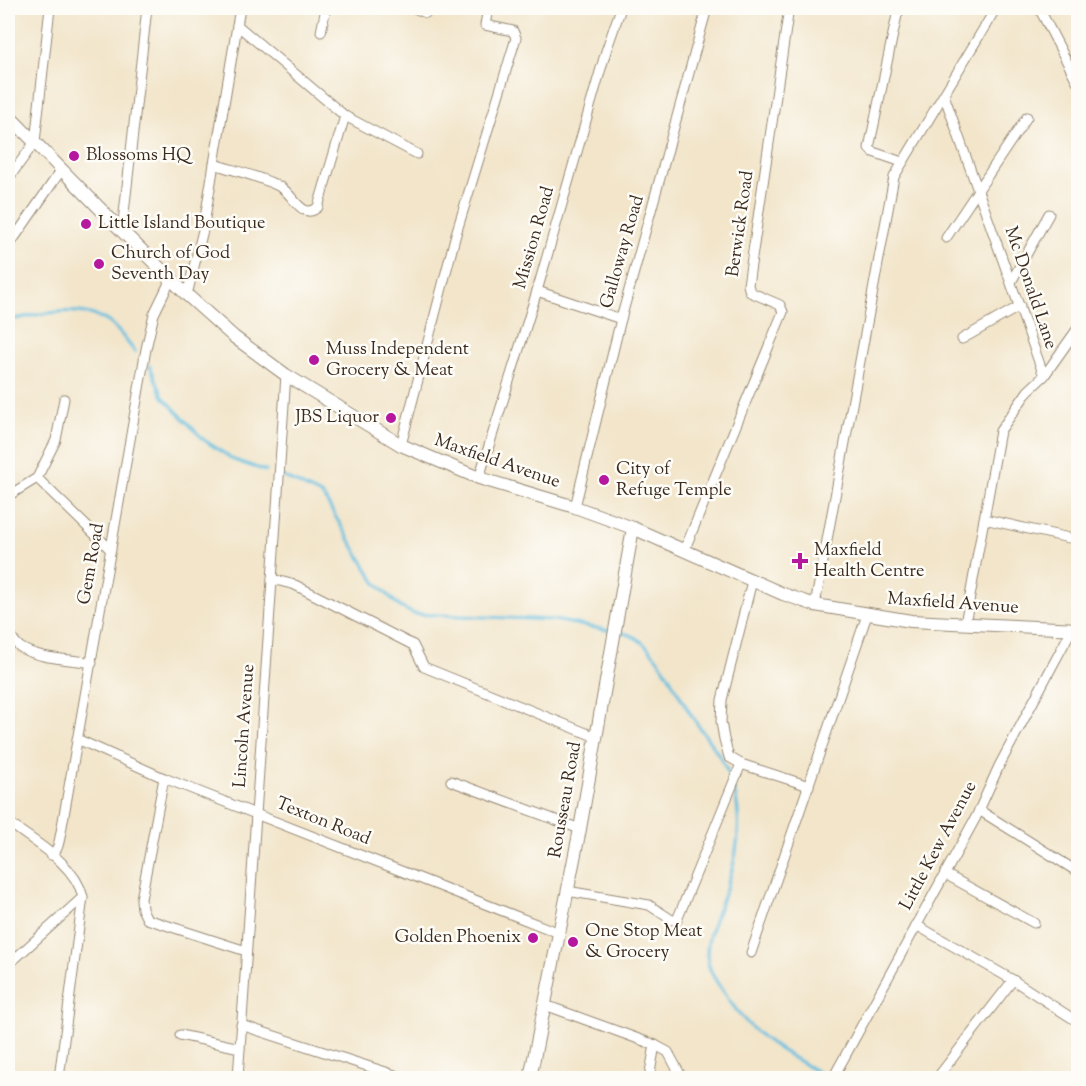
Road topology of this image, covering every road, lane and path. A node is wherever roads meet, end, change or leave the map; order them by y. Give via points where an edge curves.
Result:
1 (50, 8) edge
2 (147, 8) edge
3 (240, 8) edge
4 (326, 8) edge
5 (414, 8) edge
6 (488, 8) edge
7 (621, 8) edge
8 (707, 8) edge
9 (789, 8) edge
10 (901, 8) edge
11 (996, 8) edge
12 (1039, 8) edge
13 (426, 13) dead end
14 (237, 25) junction
15 (321, 32) dead end
16 (1078, 82) edge
17 (944, 94) junction
18 (345, 116) junction
19 (1027, 117) dead end
20 (9, 121) edge
21 (35, 142) junction
22 (417, 154) dead end
23 (902, 162) junction
24 (214, 164) junction
25 (62, 169) junction
26 (8, 179) edge
27 (978, 189) junction
28 (1049, 214) dead end
29 (122, 231) junction
30 (946, 238) dead end
31 (8, 247) edge
32 (171, 279) junction
33 (1011, 282) junction
34 (537, 291) junction
35 (187, 295) junction
36 (1020, 306) junction
37 (621, 319) junction
38 (1078, 327) edge
39 (962, 339) dead end
40 (286, 375) junction
41 (1044, 376) junction
42 (64, 399) dead end
43 (401, 445) junction
44 (37, 478) junction
45 (479, 478) junction
46 (8, 496) edge
47 (575, 507) junction
48 (984, 519) junction
49 (633, 528) junction
50 (1078, 540) edge
51 (111, 550) junction
52 (684, 551) junction
53 (272, 579) junction
54 (752, 581) junction
55 (815, 605) junction
56 (867, 615) junction
57 (965, 624) junction
58 (1075, 629) edge
59 (8, 632) edge
60 (92, 663) junction
61 (596, 737) junction
62 (77, 740) junction
63 (741, 764) junction
64 (164, 778) junction
65 (451, 781) dead end
66 (809, 786) junction
67 (979, 810) junction
68 (256, 813) junction
69 (8, 822) edge
70 (580, 829) junction
71 (51, 855) junction
72 (1078, 872) edge
73 (945, 874) junction
74 (567, 891) junction
75 (83, 897) junction
76 (1034, 923) dead end
77 (916, 925) junction
78 (559, 933) junction
79 (246, 951) junction
80 (752, 953) dead end
81 (8, 965) edge
82 (1013, 980) junction
83 (545, 1005) junction
84 (1077, 1019) edge
85 (241, 1025) junction
86 (180, 1035) dead end
87 (655, 1045) junction
88 (240, 1048) junction
89 (57, 1077) edge
90 (834, 1077) edge
91 (238, 1078) edge
92 (404, 1078) edge
93 (530, 1078) edge
94 (649, 1078) edge
95 (682, 1078) edge
96 (937, 1078) edge

1 - 21 street
2 - 29 street
3 - 14 street
4 - 15 street
5 - 13 street
6 - 43 street via 485,25 513,32 516,38 456,234
7 - 34 street, Mission Road
8 - 37 street, Galloway Road
9 - 52 street, Berwick Road via 748,285 750,292 780,305 783,312
10 - 23 street via 869,148
11 - 17 street
12 - 16 street
14 - 18 street
14 - 24 street
17 - 23 street
17 - 27 street, Mc Donald Lane
18 - 22 street
18 - 24 street via 318,207 313,211 302,209 280,187
19 - 27 street
20 - 21 main road, Maxfield Avenue
21 - 25 main road, Maxfield Avenue
21 - 26 street
23 - 55 street via 894,177
24 - 35 street
25 - 29 main road, Maxfield Avenue
25 - 31 street
27 - 30 street
27 - 33 street, Mc Donald Lane
28 - 33 street
29 - 32 main road, Maxfield Avenue
32 - 35 main road, Maxfield Avenue
32 - 51 street, Gem Road via 154,314 146,349
33 - 36 street, Mc Donald Lane
34 - 37 street
34 - 45 street, Mission Road
35 - 40 main road, Maxfield Avenue
36 - 39 street
36 - 41 street, Mc Donald Lane
37 - 47 street, Galloway Road
38 - 41 street
40 - 43 main road, Maxfield Avenue
40 - 53 street, Lincoln Avenue
41 - 48 street, Mc Donald Lane via 1028,391 1000,431
42 - 44 street via 56,440
43 - 45 main road, Maxfield Avenue
44 - 46 street
44 - 51 street
45 - 47 main road, Maxfield Avenue
47 - 49 main road, Maxfield Avenue
48 - 50 street
48 - 57 street, Mc Donald Lane
49 - 52 main road, Maxfield Avenue
49 - 61 main road, Rousseau Road
51 - 60 street, Gem Road
52 - 54 main road, Maxfield Avenue
53 - 61 street via 295,585 413,645 424,667
53 - 68 street, Lincoln Avenue
54 - 55 main road, Maxfield Avenue
54 - 63 street via 722,700 721,722 729,757
55 - 56 main road, Maxfield Avenue
56 - 57 main road, Maxfield Avenue
56 - 66 street
57 - 58 main road, Maxfield Avenue
58 - 67 street, Little Kew Avenue
59 - 60 street via 23,649
60 - 62 street, Gem Road
61 - 70 main road, Rousseau Road
62 - 64 street, Texton Road
62 - 71 street, Gem Road via 58,846
63 - 66 street
63 - 74 street via 677,920 649,905
64 - 68 street, Texton Road
64 - 79 street via 147,860 142,909 147,919
65 - 70 street
66 - 80 street
67 - 72 street
67 - 73 street, Little Kew Avenue
68 - 78 street, Texton Road
68 - 79 street, Lincoln Avenue
69 - 71 street
70 - 74 main road, Rousseau Road
71 - 75 street via 75,878
73 - 76 street
73 - 77 street, Little Kew Avenue
74 - 78 main road, Rousseau Road
75 - 81 street
75 - 89 street
77 - 82 street
77 - 90 street, Little Kew Avenue
78 - 83 main road, Rousseau Road
79 - 85 street, Lincoln Avenue
82 - 84 street
82 - 96 street
83 - 87 street
83 - 93 main road, Rousseau Road
85 - 88 street, Lincoln Avenue
85 - 92 street
86 - 88 street
87 - 94 street
87 - 95 street via 668,1052
88 - 91 street, Lincoln Avenue

